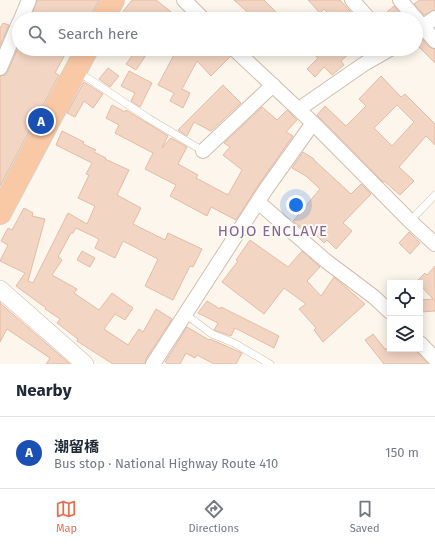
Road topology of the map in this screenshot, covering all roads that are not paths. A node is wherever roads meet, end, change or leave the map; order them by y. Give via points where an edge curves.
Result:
1 (29, 0) edge
2 (113, 0) edge
3 (184, 0) edge
4 (352, 0) edge
5 (400, 0) edge
6 (24, 12) edge
7 (107, 12) edge
8 (196, 12) edge
9 (363, 12) edge
10 (408, 12) edge
11 (435, 18) edge
12 (423, 22) edge
13 (423, 30) edge
14 (12, 40) edge
15 (435, 41) edge
16 (82, 56) edge
17 (242, 56) edge
18 (378, 56) edge
19 (0, 68) edge
20 (76, 69) junction
21 (273, 85) junction
22 (299, 109) junction
23 (314, 124) junction
24 (203, 151) joint
25 (435, 195) edge
26 (258, 202) junction
27 (3, 212) edge
28 (410, 221) junction
29 (435, 244) edge
30 (0, 289) edge
31 (387, 309) edge
32 (185, 314) junction
33 (423, 346) edge
34 (435, 359) edge
35 (83, 363) edge
36 (153, 364) edge
37 (270, 364) edge

1 - 6 street
2 - 7 highway
3 - 8 street
4 - 9 street
5 - 10 street
11 - 12 street
13 - 15 street
14 - 19 street
16 - 20 highway
17 - 21 street
18 - 22 street
20 - 24 lane via 148,118
20 - 27 highway via 24,176
21 - 22 street
21 - 24 street
22 - 23 street
23 - 26 street
23 - 28 street
25 - 28 lane
26 - 31 street
26 - 32 street
28 - 29 street
30 - 35 street
32 - 36 street
32 - 37 lane via 212,334 234,343
33 - 34 street

